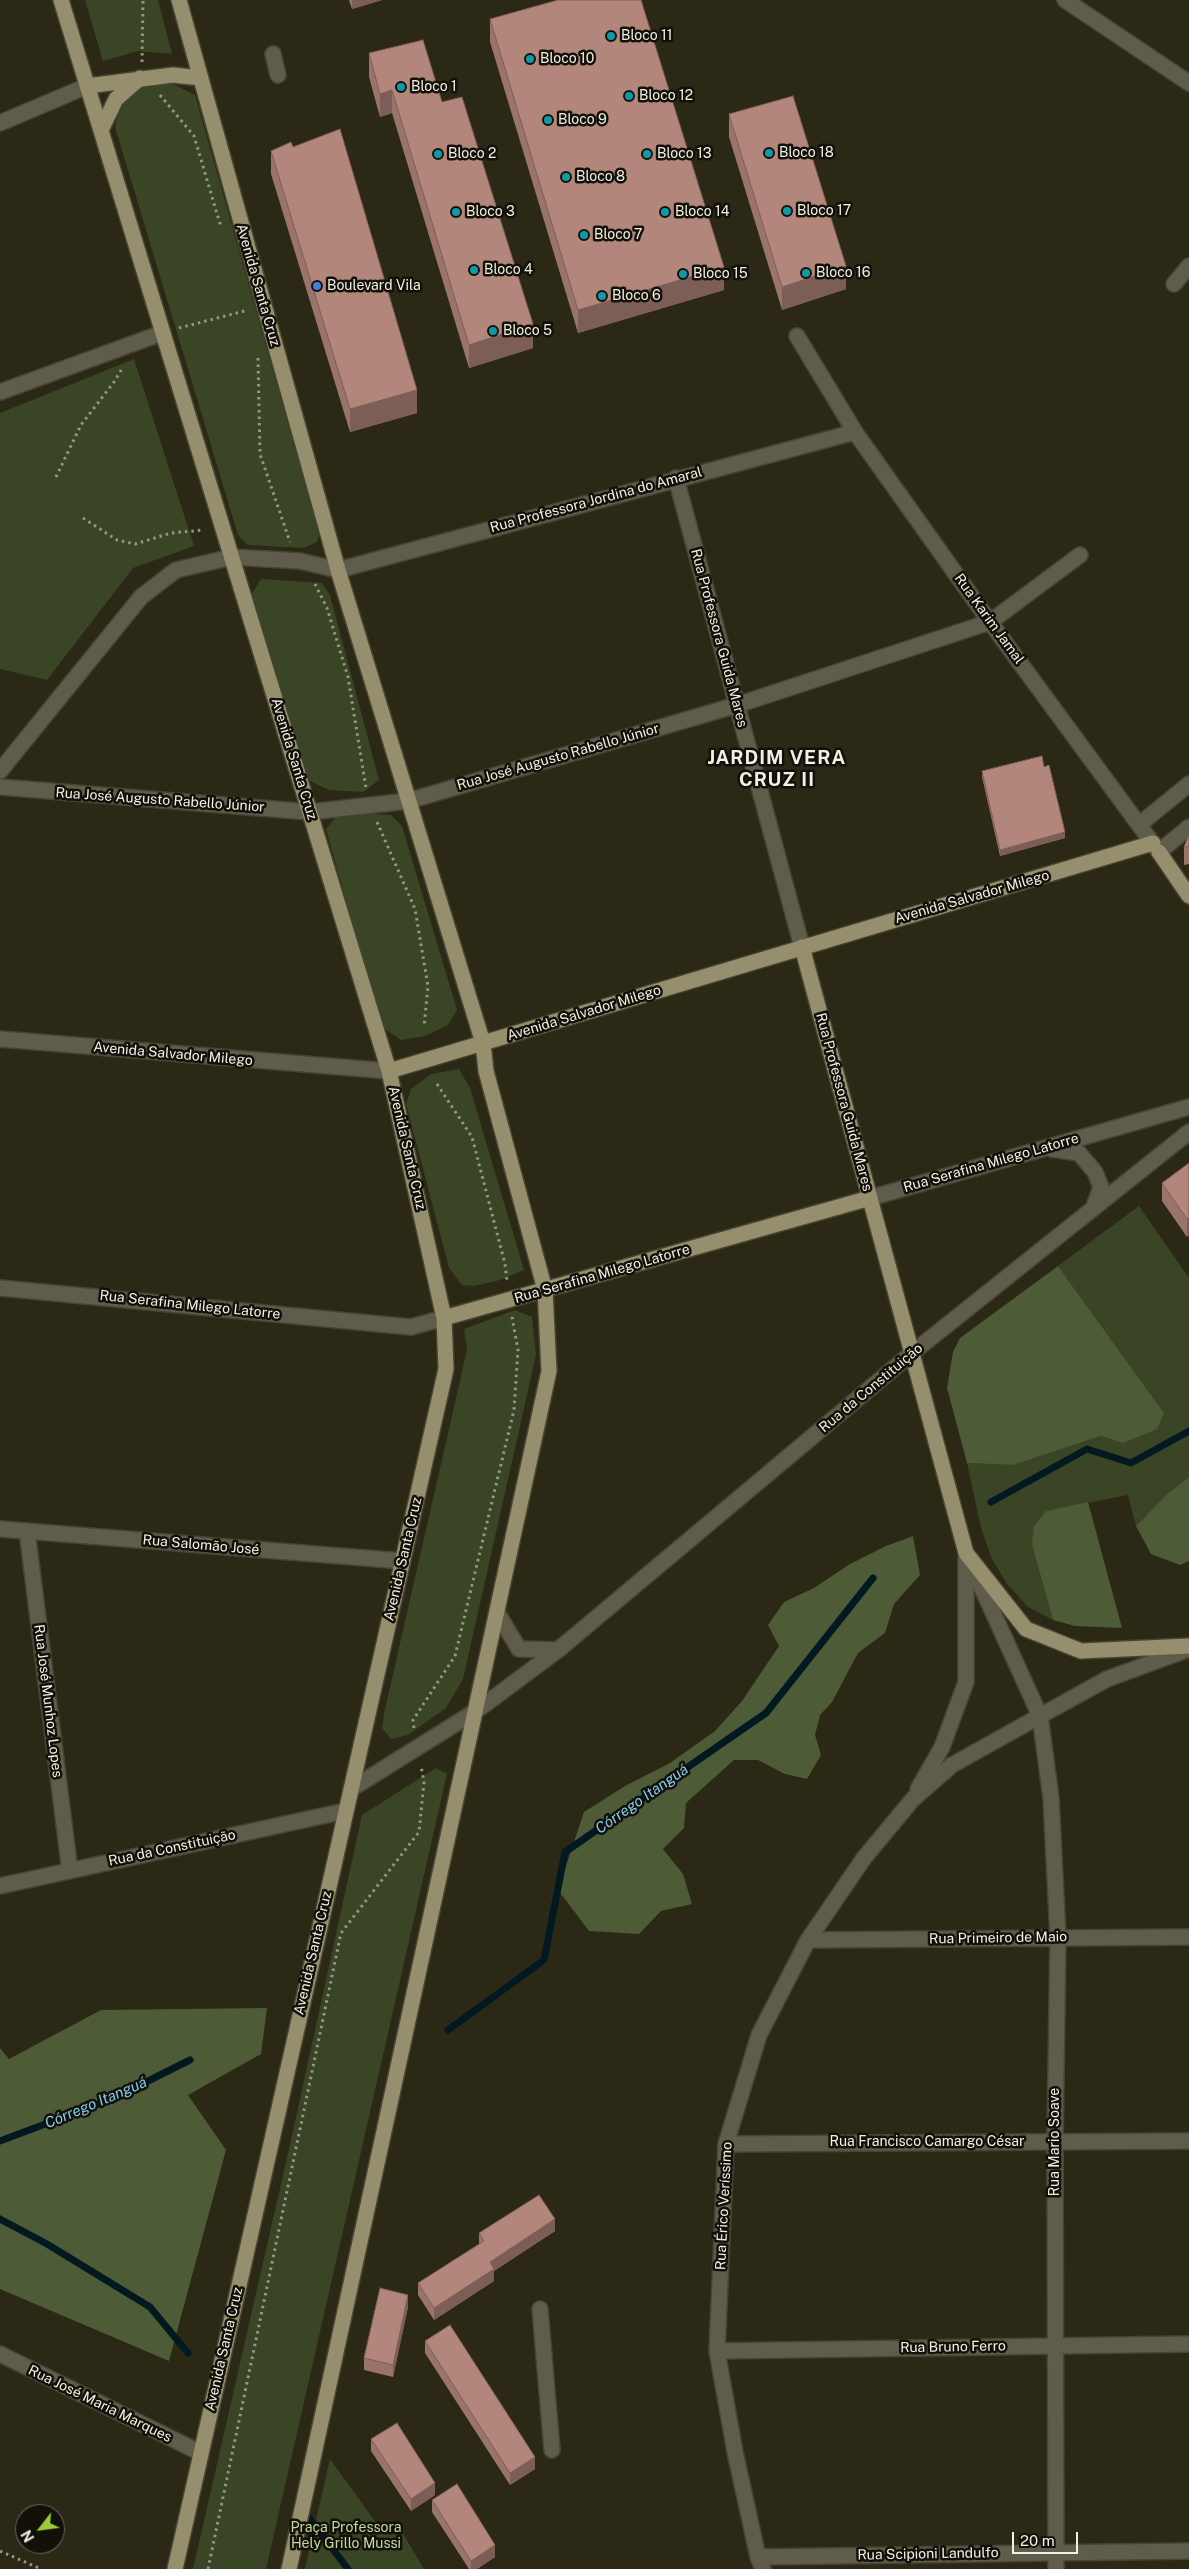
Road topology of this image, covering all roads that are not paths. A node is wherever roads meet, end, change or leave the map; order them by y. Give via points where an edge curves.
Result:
1 (61, 0) edge
2 (179, 0) edge
3 (1065, 0) edge
4 (273, 54) dead end
5 (278, 75) dead end
6 (141, 77) junction
7 (201, 78) junction
8 (1189, 83) edge
9 (87, 86) junction
10 (0, 123) edge
11 (101, 130) junction
12 (1189, 266) edge
13 (1174, 284) dead end
14 (162, 333) junction
15 (797, 336) dead end
16 (0, 392) edge
17 (855, 432) junction
18 (676, 478) junction
19 (1080, 555) dead end
20 (232, 557) junction
21 (338, 570) junction
22 (990, 622) junction
23 (737, 705) junction
24 (0, 771) edge
25 (1189, 784) edge
26 (0, 787) edge
27 (408, 801) junction
28 (310, 812) junction
29 (1140, 824) junction
30 (1189, 827) edge
31 (1156, 848) junction
32 (1189, 896) edge
33 (802, 947) junction
34 (0, 1039) edge
35 (482, 1043) junction
36 (389, 1071) junction
37 (1189, 1107) edge
38 (1189, 1132) edge
39 (1045, 1148) junction
40 (870, 1198) junction
41 (1092, 1211) junction
42 (0, 1288) edge
43 (545, 1290) junction
44 (444, 1318) junction
45 (912, 1353) junction
46 (0, 1529) edge
47 (27, 1531) junction
48 (966, 1553) junction
49 (402, 1561) junction
50 (498, 1614) junction
51 (1189, 1647) edge
52 (558, 1650) junction
53 (476, 1711) junction
54 (1040, 1716) junction
55 (351, 1789) junction
56 (913, 1799) junction
57 (345, 1811) junction
58 (70, 1871) junction
59 (0, 1886) edge
60 (1189, 1936) edge
61 (1058, 1937) junction
62 (808, 1940) junction
63 (1055, 2141) junction
64 (1189, 2141) edge
65 (726, 2144) junction
66 (540, 2309) dead end
67 (1189, 2344) edge
68 (1056, 2345) junction
69 (717, 2351) junction
70 (0, 2354) edge
71 (552, 2450) dead end
72 (201, 2453) junction
73 (1056, 2551) junction
74 (1189, 2551) edge
75 (760, 2563) edge
76 (175, 2569) edge
77 (289, 2569) edge
78 (1056, 2569) edge

1 - 9 main road, Avenida Santa Cruz
2 - 7 main road, Avenida Santa Cruz
3 - 8 street
4 - 5 street
6 - 7 main road via 173,74
6 - 9 main road
6 - 11 main road via 116,99
7 - 21 main road, Avenida Santa Cruz
9 - 10 street
9 - 11 main road, Avenida Santa Cruz
11 - 14 main road, Avenida Santa Cruz
12 - 13 street
14 - 16 street
14 - 20 main road, Avenida Santa Cruz
15 - 17 street, Rua Karim Jamal
17 - 18 street, Rua Professora Jordina do Amaral
17 - 22 street, Rua Karim Jamal
18 - 21 street, Rua Professora Jordina do Amaral
18 - 23 street, Rua Professora Guida Mares
19 - 22 street, Rua José Augusto Rabello Júnior
20 - 21 street via 300,561
20 - 24 street via 176,570 141,597
20 - 28 main road, Avenida Santa Cruz
21 - 27 main road, Avenida Santa Cruz
22 - 23 street, Rua José Augusto Rabello Júnior
22 - 29 street, Rua Karim Jamal
23 - 27 street, Rua José Augusto Rabello Júnior
23 - 33 street, Rua Professora Guida Mares
25 - 29 street
26 - 28 street, Rua José Augusto Rabello Júnior
27 - 28 street, Rua José Augusto Rabello Júnior
27 - 35 main road, Avenida Santa Cruz
28 - 36 main road, Avenida Santa Cruz
29 - 31 street, Rua Karim Jamal
30 - 31 street
31 - 32 main road, Rua Karim Jamal
31 - 33 main road, Avenida Salvador Milego
33 - 35 main road, Avenida Salvador Milego
33 - 40 main road, Rua Professora Guida Mares
34 - 36 street, Avenida Salvador Milego
35 - 36 main road, Avenida Salvador Milego
35 - 43 main road, Avenida Santa Cruz via 486,1071
36 - 44 main road, Avenida Santa Cruz
37 - 39 street, Rua Serafina Milego Latorre
38 - 41 street, Rua da Constituição
39 - 40 street, Rua Serafina Milego Latorre
39 - 41 street via 1079,1153 1095,1172 1101,1187
40 - 43 main road, Rua Serafina Milego Latorre
40 - 45 main road, Rua Professora Guida Mares
41 - 45 street, Rua da Constituição
42 - 44 street, Rua Serafina Milego Latorre via 410,1327
43 - 44 main road, Rua Serafina Milego Latorre
43 - 50 main road, Avenida Santa Cruz via 549,1371
44 - 49 main road, Avenida Santa Cruz via 446,1370
45 - 48 main road, Rua Professora Guida Mares
45 - 52 street, Rua da Constituição
46 - 47 street, Rua Salomão José
47 - 49 street, Rua Salomão José
47 - 58 street, Rua José Munhoz Lopes
48 - 51 main road via 1026,1630 1080,1651
48 - 54 street, Rua Professora Guida Mares
48 - 56 street, Rua Érico Veríssimo via 966,1682 942,1747
49 - 55 main road, Avenida Santa Cruz
50 - 52 street via 519,1649
50 - 53 main road, Avenida Santa Cruz
51 - 54 street, Rua Érico Veríssimo via 1107,1679
52 - 53 street, Rua da Constituição
53 - 55 street, Rua da Constituição
53 - 77 main road, Avenida Santa Cruz
54 - 56 street, Rua Érico Veríssimo via 952,1764
54 - 61 street, Rua Mario Soave via 1051,1798
55 - 57 main road, Avenida Santa Cruz
56 - 62 street, Rua Érico Veríssimo via 864,1858
57 - 58 street, Rua da Constituição
57 - 72 main road, Avenida Santa Cruz
58 - 59 street, Rua da Constituição
60 - 61 street, Rua Primeiro de Maio
61 - 62 street, Rua Primeiro de Maio
61 - 63 street, Rua Mario Soave
62 - 65 street, Rua Érico Veríssimo via 759,2035
63 - 64 street, Rua Francisco Camargo César
63 - 65 street, Rua Francisco Camargo César
63 - 68 street, Rua Mario Soave
65 - 69 street, Rua Érico Veríssimo
66 - 71 street
67 - 68 street, Rua Bruno Ferro
68 - 69 street, Rua Bruno Ferro
68 - 73 street, Rua Mario Soave
69 - 75 street, Rua Érico Veríssimo via 734,2452
70 - 72 street, Rua José Maria Marques
72 - 76 main road, Avenida Santa Cruz
73 - 74 street, Rua Scipioni Landulfo
73 - 75 street, Rua Scipioni Landulfo
73 - 78 street, Rua Mario Soave

